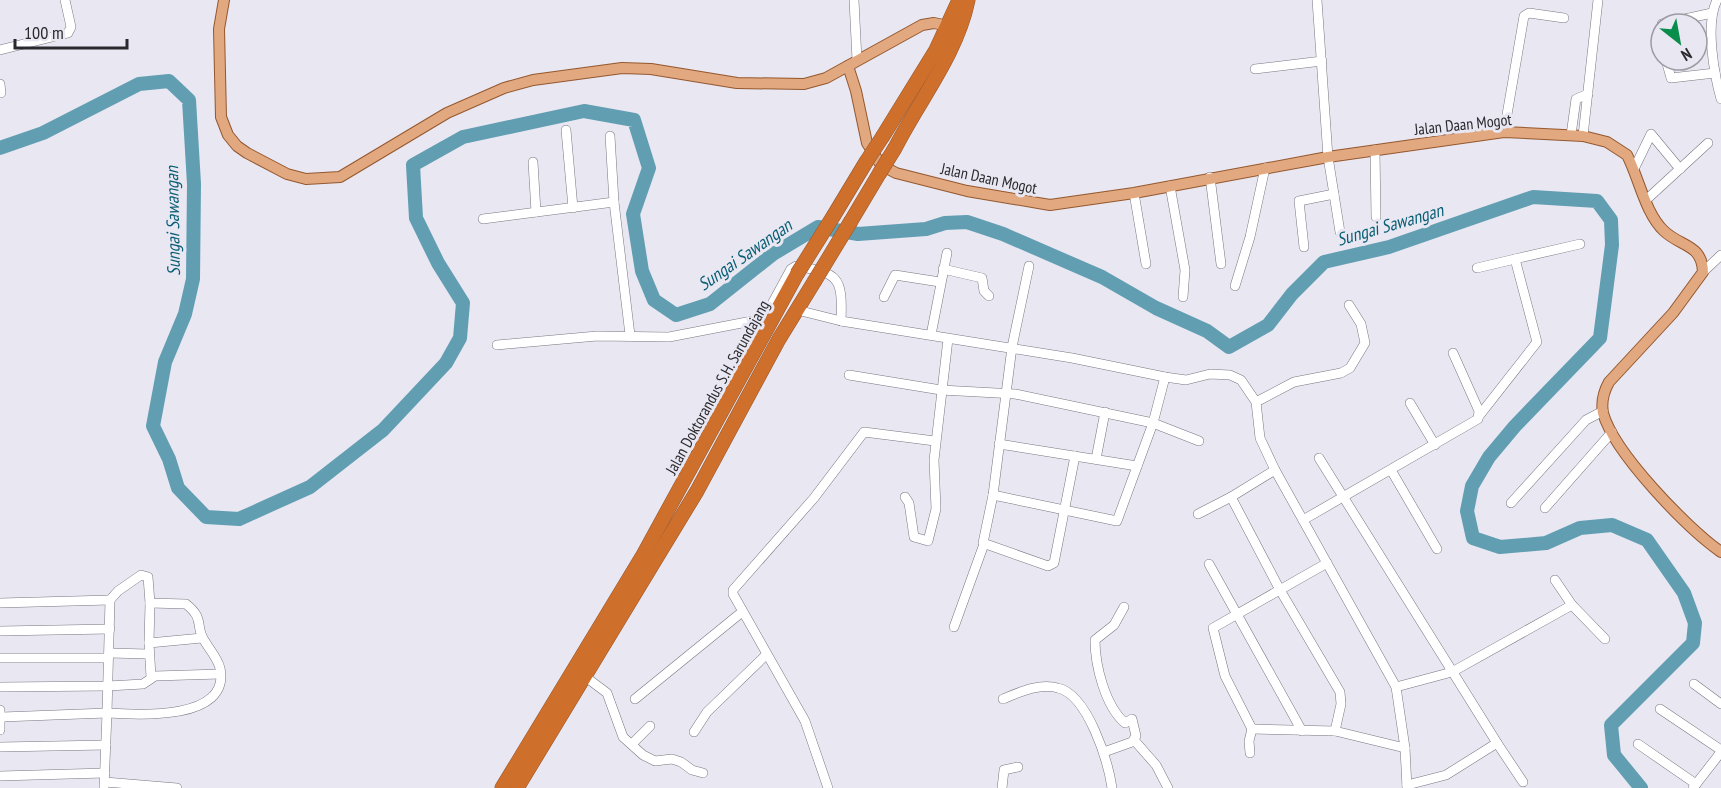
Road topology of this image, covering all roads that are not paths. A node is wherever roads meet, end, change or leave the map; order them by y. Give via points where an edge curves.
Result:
1 (65, 0) edge
2 (224, 0) edge
3 (854, 0) edge
4 (959, 0) edge
5 (968, 0) edge
6 (1317, 0) edge
7 (1599, 0) edge
8 (1717, 0) edge
9 (1712, 13) junction
10 (1709, 14) edge
11 (1564, 18) dead end
12 (954, 27) junction
13 (1, 46) edge
14 (1322, 61) junction
15 (852, 63) junction
16 (1255, 69) dead end
17 (1669, 72) edge
18 (826, 78) junction
19 (1718, 79) edge
20 (0, 84) edge
21 (856, 91) junction
22 (1, 93) edge
23 (1588, 94) junction
24 (1721, 99) edge
25 (566, 130) dead end
26 (1504, 132) junction
27 (1571, 135) junction
28 (610, 136) dead end
29 (1583, 136) junction
30 (1708, 143) dead end
31 (1375, 150) junction
32 (1328, 157) junction
33 (533, 162) dead end
34 (1265, 168) junction
35 (1634, 169) junction
36 (1680, 169) junction
37 (1210, 177) junction
38 (1170, 186) junction
39 (1134, 194) junction
40 (1334, 194) junction
41 (1646, 200) junction
42 (614, 202) junction
43 (573, 208) junction
44 (536, 212) junction
45 (1376, 218) dead end
46 (483, 219) dead end
47 (1340, 232) dead end
48 (1580, 244) dead end
49 (1304, 246) dead end
50 (947, 253) dead end
51 (1720, 258) edge
52 (1515, 259) junction
53 (1146, 264) dead end
54 (1221, 264) dead end
55 (1029, 266) dead end
56 (1477, 268) dead end
57 (943, 269) junction
58 (1702, 272) junction
59 (940, 282) junction
60 (1235, 286) dead end
61 (989, 296) dead end
62 (884, 297) dead end
63 (1183, 297) dead end
64 (1349, 305) dead end
65 (797, 310) junction
66 (841, 321) junction
67 (725, 325) junction
68 (769, 327) junction
69 (630, 335) junction
70 (931, 336) junction
71 (948, 339) junction
72 (496, 345) dead end
73 (1012, 347) junction
74 (1453, 352) dead end
75 (849, 375) dead end
76 (1165, 378) junction
77 (941, 390) junction
78 (1006, 395) junction
79 (1256, 402) junction
80 (1410, 403) dead end
81 (1603, 411) junction
82 (1105, 412) junction
83 (1479, 416) junction
84 (1153, 423) junction
85 (1612, 432) junction
86 (936, 441) junction
87 (1199, 441) dead end
88 (999, 444) junction
89 (1435, 446) junction
90 (1075, 456) junction
91 (1319, 458) dead end
92 (1096, 459) junction
93 (1137, 466) junction
94 (1275, 470) junction
95 (1391, 470) junction
96 (993, 495) junction
97 (905, 497) dead end
98 (1231, 497) junction
99 (1344, 498) junction
100 (1511, 504) dead end
101 (1545, 508) dead end
102 (1064, 510) junction
103 (1198, 514) dead end
104 (1303, 520) junction
105 (984, 544) junction
106 (1437, 549) dead end
107 (1721, 552) edge
108 (1328, 563) junction
109 (1209, 564) dead end
110 (1555, 580) dead end
111 (1280, 590) junction
112 (110, 600) junction
113 (0, 603) edge
114 (150, 603) junction
115 (1572, 604) junction
116 (1124, 607) dead end
117 (742, 612) junction
118 (1238, 615) junction
119 (954, 627) dead end
120 (110, 629) junction
121 (0, 632) edge
122 (602, 634) junction
123 (202, 638) junction
124 (1605, 639) dead end
125 (149, 643) junction
126 (148, 654) junction
127 (766, 655) junction
128 (108, 656) junction
129 (0, 658) edge
130 (1452, 672) junction
131 (220, 674) junction
132 (583, 675) junction
133 (151, 677) junction
134 (1694, 684) dead end
135 (108, 686) junction
136 (0, 687) edge
137 (1396, 687) junction
138 (635, 699) dead end
139 (1003, 699) dead end
140 (1721, 704) edge
141 (1660, 710) dead end
142 (1, 713) edge
143 (107, 713) junction
144 (650, 726) dead end
145 (1252, 729) junction
146 (0, 730) edge
147 (1302, 731) junction
148 (1335, 731) junction
149 (694, 732) dead end
150 (1134, 740) junction
151 (1497, 743) junction
152 (632, 744) junction
153 (1638, 744) dead end
154 (106, 745) junction
155 (0, 747) edge
156 (1405, 748) junction
157 (1721, 751) edge
158 (1104, 752) junction
159 (1250, 753) dead end
160 (1018, 767) dead end
161 (703, 773) dead end
162 (0, 776) edge
163 (105, 781) edge
164 (1523, 782) dead end
165 (1695, 786) edge
166 (1407, 787) edge
167 (177, 788) edge
168 (502, 788) edge
169 (517, 788) edge
170 (828, 788) edge
171 (1002, 788) edge
172 (1112, 788) edge
173 (1168, 788) edge

1 - 13 street via 71,27 68,33
2 - 18 main road via 219,29 221,117 228,135 247,153 306,179 340,177 447,113 533,80 622,68 737,83 804,84
3 - 15 street
4 - 12 highway, Jalan Doktorandus S.H. Sarundajang
5 - 12 highway, Jalan Doktorandus S.H. Sarundajang
6 - 14 street
7 - 23 street
8 - 9 street
9 - 10 street
9 - 19 street
11 - 26 street via 1529,13 1524,16
12 - 15 main road via 922,25
12 - 65 highway, Jalan Doktorandus S.H. Sarundajang, bridge via 941,68
12 - 68 highway, Jalan Doktorandus S.H. Sarundajang, bridge via 882,136
14 - 16 street
14 - 32 street
15 - 18 main road
15 - 21 main road, Jalan Daan Mogot
17 - 19 street via 1671,78
18 - 21 main road via 841,78
19 - 24 street
20 - 22 street
21 - 39 main road, Jalan Daan Mogot via 867,143 876,160 890,170 967,191 1050,205
23 - 27 street via 1576,99
23 - 29 street
25 - 43 street
26 - 27 main road, Jalan Daan Mogot
26 - 31 main road, Jalan Daan Mogot
27 - 29 main road, Jalan Daan Mogot
28 - 42 street
29 - 35 main road, Jalan Daan Mogot via 1618,147
30 - 36 street
31 - 32 main road, Jalan Daan Mogot
31 - 45 street
32 - 34 main road, Jalan Daan Mogot
32 - 40 street
33 - 44 street
34 - 37 main road, Jalan Daan Mogot
34 - 60 street
35 - 36 street via 1651,134
35 - 41 main road, Jalan Daan Mogot
36 - 41 street
37 - 38 main road, Jalan Daan Mogot
37 - 54 street
38 - 39 main road, Jalan Daan Mogot
38 - 63 street via 1185,270
39 - 53 street
40 - 47 street
40 - 49 street via 1299,201
41 - 58 main road, Jalan Daan Mogot via 1662,230 1697,252
42 - 43 street
42 - 69 street
43 - 44 street
44 - 46 street
48 - 52 street
50 - 57 street
51 - 58 street
52 - 56 street
52 - 83 street via 1537,342
55 - 73 street
57 - 59 street
57 - 61 street via 982,278
58 - 81 main road via 1673,313 1609,382 1603,395
59 - 62 street via 896,275
59 - 70 street
64 - 79 street via 1361,324 1365,343 1350,368 1341,374 1294,382
65 - 66 street
65 - 122 highway, Jalan Doktorandus S.H. Sarundajang via 697,490
66 - 67 street via 834,277 826,271 796,266 759,318
66 - 70 street
67 - 68 street
67 - 69 street via 669,337
68 - 122 highway, Jalan Doktorandus S.H. Sarundajang
69 - 72 street
70 - 71 street
71 - 73 street
71 - 77 street
73 - 76 street
73 - 78 street
74 - 83 street
75 - 77 street
76 - 79 street via 1230,375 1241,380
76 - 84 street
77 - 78 street
77 - 86 street
78 - 82 street
78 - 88 street
79 - 94 street via 1260,438
80 - 89 street
81 - 85 main road
81 - 100 street via 1586,420
82 - 84 street
82 - 92 street
83 - 89 street via 1474,424
84 - 87 street
84 - 93 street
85 - 101 street
85 - 107 main road via 1658,493
86 - 97 street via 936,510 928,541 914,537
86 - 117 street via 864,432 814,498 735,585 733,594
88 - 90 street
88 - 96 street
89 - 95 street
90 - 92 street
90 - 102 street
91 - 99 street
92 - 93 street
93 - 102 street via 1117,521
94 - 98 street
94 - 104 street
95 - 99 street
95 - 106 street
96 - 102 street
96 - 105 street
98 - 103 street
98 - 111 street
99 - 104 street
99 - 130 street
102 - 105 street via 1052,565
104 - 108 street
105 - 119 street
108 - 111 street
108 - 137 street
109 - 118 street
110 - 115 street
111 - 118 street
111 - 148 street via 1340,692
112 - 113 street
112 - 114 street via 132,579 145,575
112 - 120 street
114 - 123 street via 186,604 199,619
114 - 125 street
115 - 124 street
115 - 130 street
116 - 150 street via 1114,625 1095,640 1095,658 1120,718 1125,723 1132,719 1134,723
117 - 127 street
117 - 138 street
118 - 145 street via 1212,630 1225,676
118 - 147 street
120 - 121 street
120 - 128 street
122 - 132 highway, Jalan Doktorandus S.H. Sarundajang
122 - 168 highway, Jalan Doktorandus S.H. Sarundajang
123 - 125 street
123 - 131 street via 218,663
125 - 126 street
126 - 128 street
126 - 133 street
127 - 149 street via 707,712
127 - 170 street via 805,721
128 - 129 street
128 - 135 street
130 - 137 street
130 - 151 street
131 - 133 street
131 - 143 street via 210,700 191,710
132 - 152 street via 607,693 619,730
132 - 169 highway, Jalan Doktorandus S.H. Sarundajang
133 - 135 street via 143,684
134 - 140 street
135 - 136 street
135 - 143 street
137 - 156 street
139 - 158 street via 1033,688 1065,691 1083,709
141 - 157 street
142 - 143 street
142 - 146 street
143 - 154 street
144 - 152 street
145 - 147 street
145 - 159 street
147 - 148 street
148 - 156 street
150 - 158 street
150 - 173 street via 1156,765
151 - 164 street
151 - 166 street via 1446,775
152 - 161 street via 650,759 672,759
153 - 165 street
154 - 155 street
154 - 163 street
156 - 166 street
157 - 165 street
158 - 172 street
160 - 171 street via 1004,770
162 - 163 street
163 - 167 street

